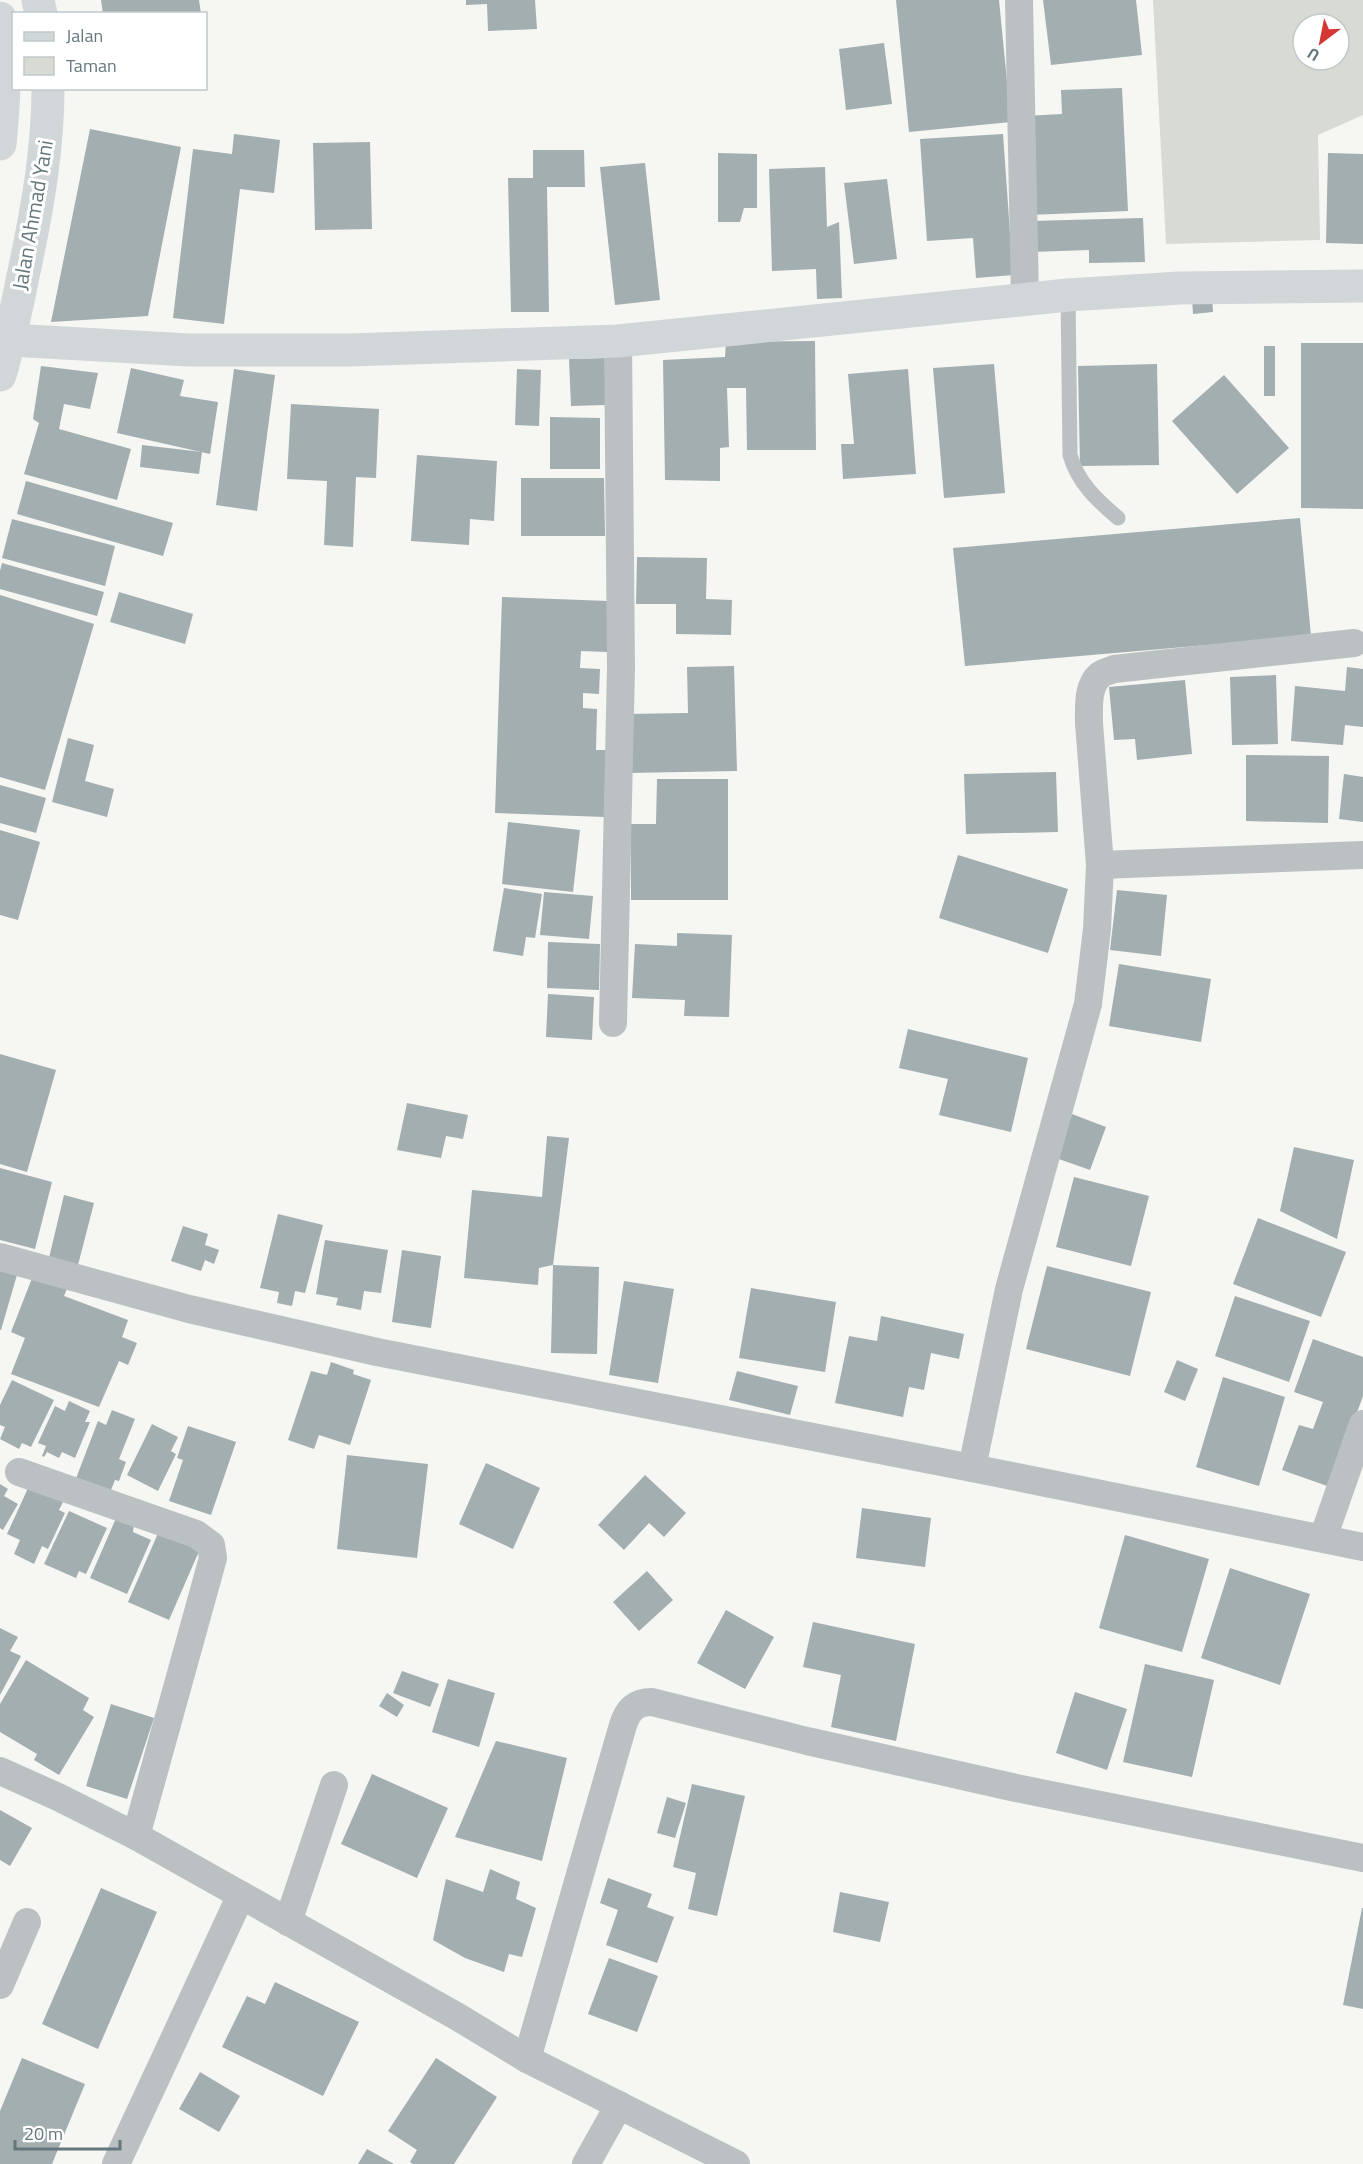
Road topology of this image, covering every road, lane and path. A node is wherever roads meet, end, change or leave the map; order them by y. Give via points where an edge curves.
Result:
1 (1019, 0) edge
2 (0, 18) edge
3 (48, 90) edge
4 (0, 144) edge
5 (1363, 286) edge
6 (1068, 296) junction
7 (1025, 299) junction
8 (10, 340) junction
9 (618, 341) junction
10 (0, 375) edge
11 (1118, 518) dead end
12 (1354, 643) dead end
13 (1363, 855) edge
14 (1100, 865) junction
15 (613, 1023) dead end
16 (0, 1257) edge
17 (1363, 1424) edge
18 (972, 1468) junction
19 (19, 1472) dead end
20 (1323, 1538) junction
21 (1363, 1547) edge
22 (0, 1771) edge
23 (334, 1785) dead end
24 (136, 1836) junction
25 (1363, 1858) edge
26 (241, 1895) junction
27 (27, 1922) dead end
28 (288, 1922) junction
29 (0, 1985) edge
30 (527, 2059) junction
31 (619, 2105) junction
32 (116, 2164) edge
33 (586, 2164) edge
34 (736, 2164) edge

1 - 7 street
2 - 4 street via 5,93
3 - 8 street, Jalan Ahmad Yani via 43,168
5 - 6 street via 1180,288
6 - 7 street
6 - 11 lane via 1070,455 1080,480
7 - 9 street
8 - 9 street via 189,350 339,350
8 - 10 street, Jalan Ahmad Yani
9 - 15 street via 621,668
12 - 14 street via 1114,669 1099,675 1089,701 1089,723
13 - 14 street
14 - 18 street via 1098,929 1088,1004 1009,1289
16 - 18 street via 189,1309 377,1352
17 - 20 street
18 - 20 street
19 - 24 street via 196,1534 211,1545 213,1558
20 - 21 street
22 - 24 street
23 - 28 street
24 - 26 street
25 - 30 street via 1016,1788 642,1702 627,1713 623,1725
26 - 28 street
26 - 32 street
27 - 29 street
28 - 30 street
30 - 31 street
31 - 33 street
31 - 34 street

